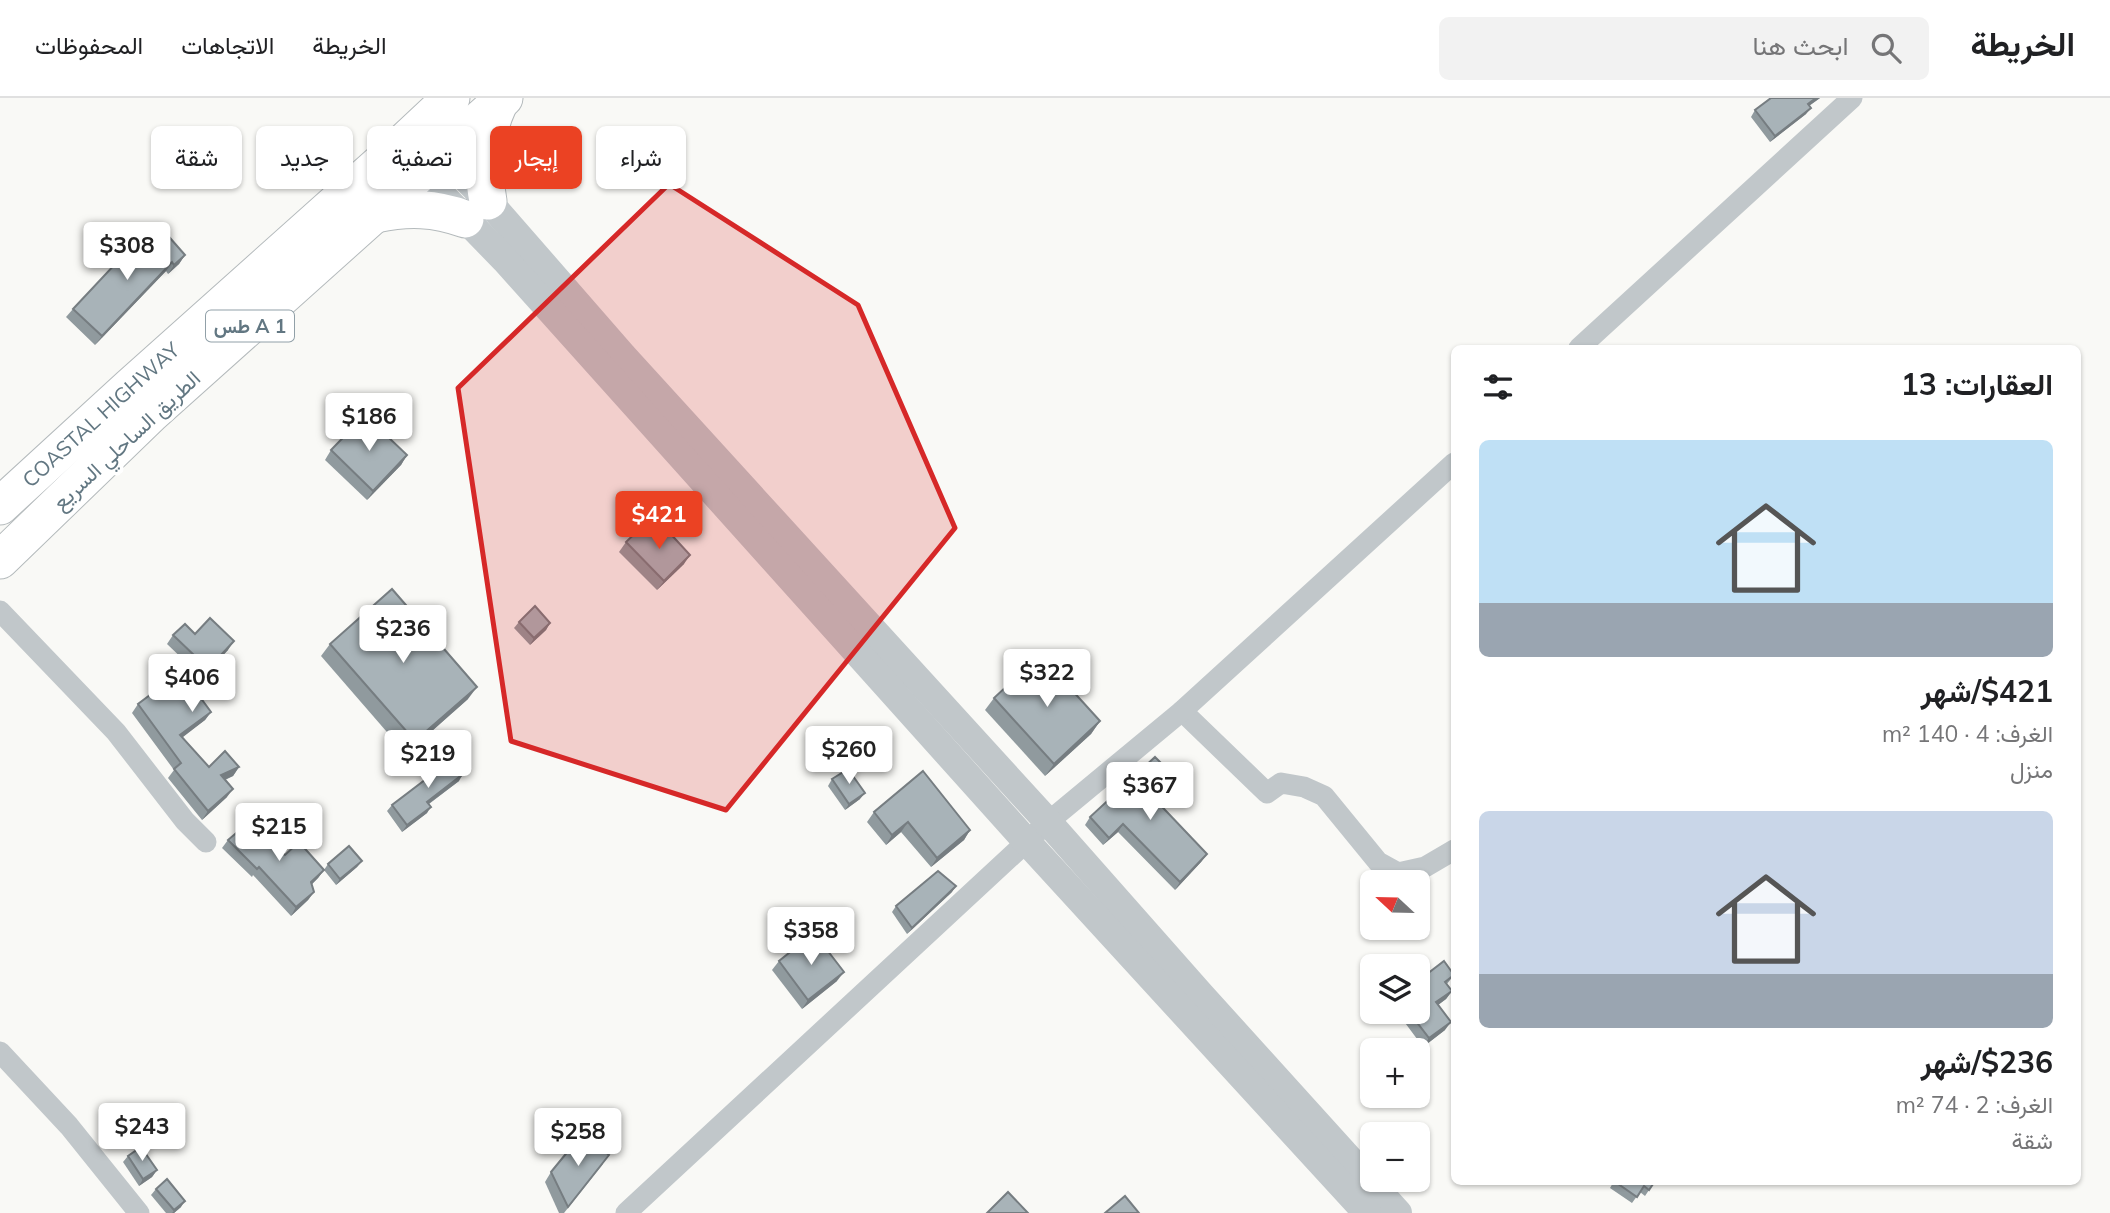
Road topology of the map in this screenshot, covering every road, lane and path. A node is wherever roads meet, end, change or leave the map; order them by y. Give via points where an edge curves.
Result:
1 (451, 98) edge
2 (1852, 98) edge
3 (502, 100) edge
4 (434, 126) edge
5 (460, 126) edge
6 (372, 189) edge
7 (393, 189) edge
8 (456, 189) edge
9 (477, 210) junction
10 (376, 214) junction
11 (1582, 345) edge
12 (613, 363) junction
13 (1451, 466) edge
14 (0, 506) edge
15 (0, 560) edge
16 (0, 611) edge
17 (919, 680) junction
18 (900, 701) junction
19 (1182, 711) junction
20 (1048, 822) junction
21 (206, 842) dead end
22 (1027, 842) junction
23 (1451, 852) edge
24 (1202, 1015) junction
25 (0, 1052) edge
26 (139, 1213) edge
27 (626, 1213) edge
28 (1367, 1213) edge
29 (1398, 1213) edge

1 - 4 highway, COASTAL HIGHWAY / طس A 1
2 - 11 street
3 - 5 highway, الطريق الساحلي السريع / طس A 1
3 - 9 highway via 484,150
6 - 14 highway, COASTAL HIGHWAY / طس A 1 via 130,387
7 - 10 highway, الطريق الساحلي السريع / طس A 1
8 - 9 street
9 - 10 highway via 412,208
9 - 12 street via 505,260
10 - 15 highway, الطريق الساحلي السريع / طس A 1 via 151,414
12 - 17 street
12 - 18 street
13 - 19 street
16 - 21 street via 116,732
17 - 18 street
17 - 20 street
18 - 22 street
19 - 20 street
19 - 23 street via 1267,793 1281,783 1324,796 1378,862 1398,873 1425,867
20 - 22 street
20 - 24 street
22 - 24 street
22 - 27 street
24 - 28 street
24 - 29 street
25 - 26 street via 69,1126

